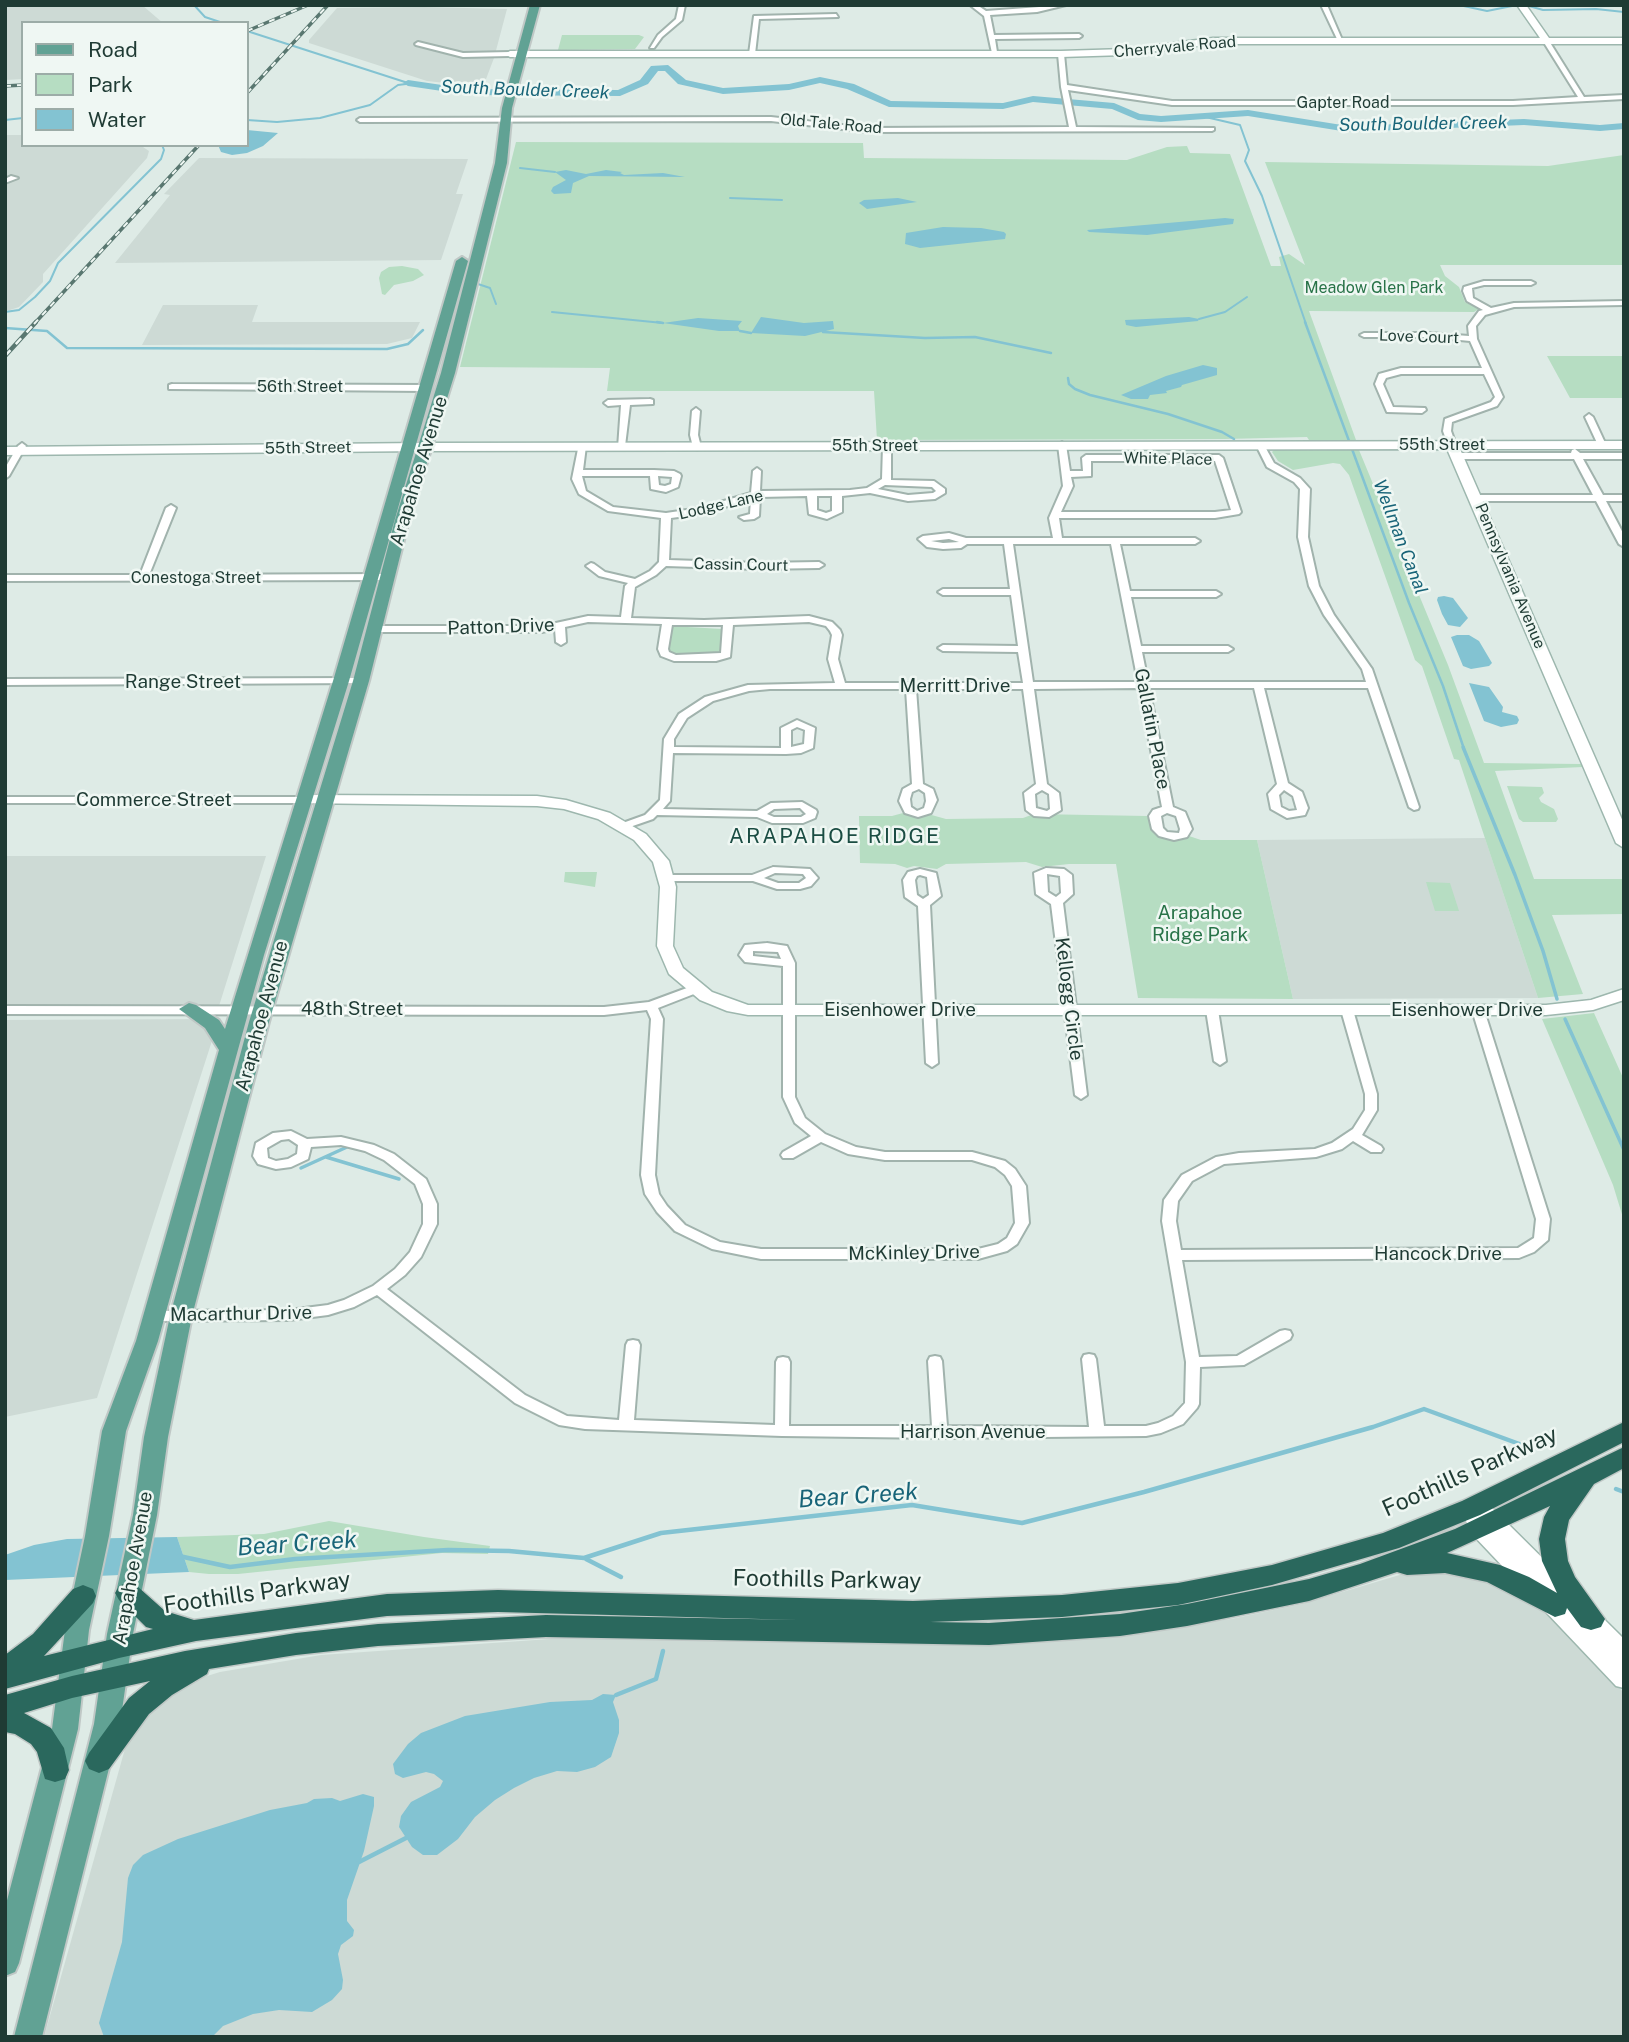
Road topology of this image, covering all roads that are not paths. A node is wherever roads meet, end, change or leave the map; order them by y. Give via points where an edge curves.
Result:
1 (523, 5) edge
2 (535, 5) edge
3 (682, 5) edge
4 (973, 5) edge
5 (1063, 5) edge
6 (1324, 5) edge
7 (1521, 5) edge
8 (986, 13) junction
9 (836, 16) dead end
10 (1079, 36) dead end
11 (991, 37) junction
12 (659, 38) junction
13 (1544, 38) junction
14 (1341, 41) junction
15 (1624, 41) edge
16 (650, 50) junction
17 (669, 50) junction
18 (994, 52) junction
19 (515, 54) junction
20 (752, 54) junction
21 (1061, 54) junction
22 (1064, 87) junction
23 (1624, 97) edge
24 (1582, 99) junction
25 (360, 120) dead end
26 (499, 120) junction
27 (1212, 129) dead end
28 (1073, 130) junction
29 (14, 178) dead end
30 (5, 181) edge
31 (472, 225) dead end
32 (465, 251) dead end
33 (1531, 283) dead end
34 (1624, 303) edge
35 (1488, 310) junction
36 (1364, 335) dead end
37 (1473, 339) junction
38 (1487, 371) junction
39 (172, 387) dead end
40 (428, 388) junction
41 (608, 402) dead end
42 (626, 402) junction
43 (650, 402) dead end
44 (1422, 410) dead end
45 (696, 411) dead end
46 (1589, 417) dead end
47 (693, 443) junction
48 (5, 445) edge
49 (1065, 445) junction
50 (1261, 445) junction
51 (1602, 445) junction
52 (1624, 445) edge
53 (582, 446) junction
54 (621, 446) junction
55 (887, 446) junction
56 (407, 447) junction
57 (424, 447) junction
58 (15, 449) edge
59 (1454, 450) junction
60 (1574, 451) junction
61 (1624, 456) edge
62 (757, 471) dead end
63 (578, 473) junction
64 (654, 473) dead end
65 (1070, 474) junction
66 (5, 476) edge
67 (884, 482) junction
68 (870, 490) junction
69 (757, 494) junction
70 (812, 494) junction
71 (836, 494) junction
72 (1476, 498) junction
73 (1598, 498) junction
74 (1624, 498) edge
75 (171, 508) dead end
76 (1059, 515) junction
77 (666, 516) junction
78 (744, 517) dead end
79 (965, 541) dead end
80 (1195, 541) dead end
81 (1008, 542) junction
82 (1062, 542) junction
83 (1115, 542) junction
84 (1624, 544) edge
85 (664, 563) junction
86 (819, 565) dead end
87 (590, 566) dead end
88 (380, 577) junction
89 (5, 578) edge
90 (143, 578) junction
91 (634, 582) junction
92 (943, 592) dead end
93 (1016, 592) junction
94 (1125, 594) junction
95 (1216, 594) dead end
96 (626, 620) junction
97 (667, 622) junction
98 (728, 623) junction
99 (560, 625) junction
100 (375, 629) junction
101 (561, 642) dead end
102 (943, 648) dead end
103 (1023, 649) junction
104 (1136, 649) junction
105 (1228, 649) dead end
106 (341, 681) junction
107 (361, 681) junction
108 (5, 682) edge
109 (1143, 685) junction
110 (1258, 685) junction
111 (1373, 685) junction
112 (841, 686) junction
113 (911, 686) junction
114 (1028, 686) junction
115 (668, 750) junction
116 (786, 751) dead end
117 (918, 785) dead end
118 (1042, 785) dead end
119 (1283, 785) dead end
120 (5, 800) edge
121 (304, 800) junction
122 (325, 800) junction
123 (1414, 807) dead end
124 (1168, 809) dead end
125 (657, 812) junction
126 (759, 814) dead end
127 (624, 826) junction
128 (1623, 842) edge
129 (667, 878) junction
130 (754, 878) dead end
131 (1057, 902) dead end
132 (924, 904) dead end
133 (789, 963) dead end
134 (695, 989) junction
135 (1623, 994) edge
136 (651, 1006) junction
137 (189, 1009) junction
138 (239, 1009) junction
139 (263, 1009) junction
140 (5, 1010) edge
141 (789, 1010) junction
142 (930, 1010) junction
143 (1070, 1010) junction
144 (1212, 1010) junction
145 (1347, 1010) junction
146 (1478, 1010) junction
147 (228, 1049) junction
148 (1220, 1061) dead end
149 (932, 1063) dead end
150 (1081, 1095) dead end
151 (1353, 1136) junction
152 (820, 1137) junction
153 (305, 1143) dead end
154 (1376, 1149) dead end
155 (788, 1155) dead end
156 (1175, 1255) junction
157 (378, 1289) junction
158 (154, 1316) junction
159 (181, 1316) junction
160 (1286, 1335) dead end
161 (633, 1345) dead end
162 (1088, 1359) dead end
163 (935, 1361) dead end
164 (783, 1362) dead end
165 (1193, 1362) junction
166 (626, 1425) junction
167 (782, 1431) junction
168 (1624, 1431) edge
169 (1097, 1432) junction
170 (940, 1433) junction
171 (1622, 1457) edge
172 (1482, 1520) junction
173 (1367, 1572) junction
174 (128, 1593) junction
175 (83, 1596) junction
176 (1555, 1606) junction
177 (1591, 1619) junction
178 (196, 1630) junction
179 (119, 1647) junction
180 (1624, 1654) edge
181 (214, 1657) junction
182 (75, 1659) junction
183 (5, 1671) edge
184 (115, 1677) junction
185 (5, 1678) edge
186 (1624, 1679) edge
187 (72, 1688) junction
188 (5, 1707) edge
189 (5, 1720) edge
190 (99, 1761) junction
191 (55, 1770) junction
192 (5, 1963) edge
193 (28, 2037) edge

1 - 19 main road, Arapahoe Avenue
2 - 19 main road, Arapahoe Avenue
3 - 12 street via 679,20
4 - 8 street
5 - 8 street
6 - 14 street
7 - 13 street
8 - 11 street
9 - 20 street via 754,18
10 - 11 street
11 - 18 street
12 - 16 street
12 - 17 street
13 - 14 street, Cherryvale Road
13 - 15 street, Cherryvale Road
13 - 24 street
14 - 21 street, Cherryvale Road via 1213,41
16 - 17 street, Cherryvale Road
16 - 19 street
17 - 20 street, Cherryvale Road
18 - 20 street, Cherryvale Road
18 - 21 street, Cherryvale Road
19 - 19 street via 468,53 418,44 457,54
19 - 26 main road, Arapahoe Avenue
21 - 22 street
22 - 24 street, Gapter Road via 1172,103
22 - 28 street
23 - 24 street, Gapter Road
25 - 26 street, Old Tale Road
26 - 28 street, Old Tale Road via 771,119 870,130
26 - 31 main road, Arapahoe Avenue
26 - 57 main road, Arapahoe Avenue via 502,156 448,373
27 - 28 street, Old Tale Road
29 - 30 street
32 - 40 main road, Arapahoe Avenue
33 - 35 street via 1468,287 1471,299
34 - 35 street via 1529,304
35 - 37 street via 1472,326
36 - 37 street, Love Court
37 - 38 street
38 - 44 street via 1401,371 1382,376 1379,384 1390,410
38 - 59 street via 1499,397 1448,421
39 - 40 street, 56th Street
40 - 56 main road, Arapahoe Avenue
41 - 42 street
42 - 43 street
42 - 54 street
45 - 47 street
46 - 51 street
47 - 54 street, 55th Street
47 - 55 street, 55th Street
48 - 58 street, 55th Street
49 - 50 street, 55th Street
49 - 55 street, 55th Street
49 - 65 street
50 - 59 street, 55th Street
50 - 111 street via 1270,464 1305,489 1303,537 1314,586
51 - 52 street, 55th Street
51 - 60 street, 55th Street
53 - 54 street, 55th Street
53 - 57 street, 55th Street
53 - 63 street
55 - 67 street
56 - 57 street, 55th Street
56 - 58 street, 55th Street
56 - 88 main road, Arapahoe Avenue
57 - 88 main road, Arapahoe Avenue
58 - 66 street
59 - 60 street, 55th Street
59 - 72 street, Pennsylvania Avenue
60 - 61 street
60 - 73 street
62 - 69 street
63 - 64 street
63 - 77 street, Lodge Lane via 582,492 601,504 628,513
65 - 76 street
65 - 76 street, White Place via 1088,474 1086,458 1219,457 1236,512
67 - 68 street, Lodge Lane
67 - 68 street, Lodge Lane via 934,484 942,491 908,498
68 - 71 street, Lodge Lane
69 - 70 street, Lodge Lane
69 - 77 street, Lodge Lane
69 - 78 street via 754,516
70 - 71 street, Lodge Lane
70 - 71 street via 813,512 827,516 837,512
72 - 73 street
72 - 128 street, Pennsylvania Avenue
73 - 74 street
73 - 84 street
75 - 90 street
76 - 82 street
77 - 85 street
79 - 81 street
80 - 83 street
81 - 82 street
81 - 93 street
82 - 83 street
83 - 94 street, Gallatin Place
85 - 86 street, Cassin Court
85 - 91 street
87 - 91 street
88 - 90 street, Conestoga Street
88 - 100 main road, Arapahoe Avenue
88 - 106 main road, Arapahoe Avenue
89 - 90 street, Conestoga Street
91 - 96 street
92 - 93 street
93 - 103 street
94 - 95 street
94 - 104 street, Gallatin Place
96 - 97 street, Patton Drive
96 - 99 street, Patton Drive via 588,619
97 - 98 street, Patton Drive
97 - 98 street via 663,649 674,658 726,655
98 - 112 street, Patton Drive via 809,619 829,624 837,635 833,659
99 - 100 street, Patton Drive
99 - 101 street
100 - 107 main road, Arapahoe Avenue
102 - 103 street
103 - 114 street
104 - 105 street, Gallatin Place
104 - 109 street, Gallatin Place
106 - 107 street, Range Street
106 - 108 street, Range Street
106 - 121 main road, Arapahoe Avenue
107 - 122 main road, Arapahoe Avenue
109 - 110 street, Merritt Drive
109 - 114 street, Merritt Drive
109 - 124 street, Gallatin Place
110 - 111 street, Merritt Drive
110 - 119 street
111 - 123 street
112 - 113 street, Merritt Drive
112 - 115 street, Merritt Drive via 748,688 709,699 674,727
113 - 114 street, Merritt Drive
113 - 117 street
114 - 118 street
115 - 116 street
115 - 125 street, Merritt Drive via 666,798
120 - 121 street, Commerce Street
121 - 122 street
121 - 138 main road, Arapahoe Avenue
122 - 127 street via 537,801 590,811
122 - 139 main road, Arapahoe Avenue
125 - 126 street
125 - 127 street
127 - 129 street via 652,849
129 - 130 street
129 - 134 street, Eisenhower Drive via 664,946 675,970
131 - 143 street, Kellogg Circle
132 - 142 street
133 - 141 street, McKinley Drive
134 - 136 street, 48th Street
134 - 141 street, Eisenhower Drive via 733,1007
135 - 146 street, Eisenhower Drive via 1571,1009
136 - 139 street, 48th Street via 604,1011
136 - 152 street, McKinley Drive via 657,1019 648,1175 652,1194 680,1228 717,1246 774,1254 978,1254 1002,1248 1019,1232 1019,1186 997,1163 972,1156 872,1155
137 - 138 street, 48th Street
137 - 140 street, 48th Street
137 - 147 main road via 212,1024
138 - 139 street, 48th Street
138 - 147 main road, Arapahoe Avenue
139 - 159 main road, Arapahoe Avenue
141 - 142 street, Eisenhower Drive
141 - 152 street, McKinley Drive via 789,1097 800,1121
142 - 143 street, Eisenhower Drive
142 - 149 street
143 - 144 street, Eisenhower Drive
143 - 150 street, Kellogg Circle
144 - 145 street, Eisenhower Drive
144 - 148 street
145 - 146 street, Eisenhower Drive
145 - 151 street via 1371,1094 1371,1110
146 - 156 street, Hancock Drive via 1544,1219 1541,1240 1519,1253
147 - 158 main road, Arapahoe Avenue
151 - 154 street
151 - 156 street, Harrison Avenue via 1316,1153 1239,1157 1200,1169 1182,1183 1171,1200 1168,1221
152 - 155 street
153 - 157 street, Macarthur Drive via 355,1144 389,1157 426,1189 430,1204 426,1237 400,1272
156 - 165 street, Harrison Avenue
157 - 159 street, Macarthur Drive via 349,1304 307,1314
157 - 166 street, Harrison Avenue via 535,1408 564,1420
158 - 159 street, Macarthur Drive
158 - 175 main road, Arapahoe Avenue via 111,1442
159 - 174 main road, Arapahoe Avenue
160 - 165 street via 1239,1361
161 - 166 street
162 - 169 street
163 - 170 street
164 - 167 street
165 - 169 street, Harrison Avenue via 1192,1404 1178,1420 1146,1431
166 - 167 street, Harrison Avenue
167 - 170 street, Harrison Avenue
168 - 172 highway, Foothills Parkway
169 - 170 street, Harrison Avenue
171 - 172 highway, Foothills Parkway
171 - 177 highway via 1580,1485 1553,1528 1559,1572
172 - 173 highway, Foothills Parkway
172 - 176 street
172 - 177 street
172 - 178 highway, Foothills Parkway via 1224,1585 1120,1601 913,1612 458,1602 330,1611
173 - 176 highway via 1419,1564 1460,1564 1504,1577
173 - 181 highway, Foothills Parkway via 1309,1590 1187,1615 1054,1630 915,1634 534,1626 351,1637
174 - 178 highway via 162,1622
174 - 179 main road, Arapahoe Avenue
175 - 182 main road, Arapahoe Avenue
175 - 183 highway via 43,1642
176 - 186 street
177 - 180 street
178 - 179 highway, Foothills Parkway
179 - 182 highway, Foothills Parkway
179 - 184 main road, Arapahoe Avenue
181 - 184 highway, Foothills Parkway
181 - 190 highway via 146,1700
182 - 185 highway, Foothills Parkway
182 - 187 main road, Arapahoe Avenue
184 - 187 highway, Foothills Parkway
184 - 190 main road, Arapahoe Avenue
187 - 188 highway, Foothills Parkway
187 - 191 main road, Arapahoe Avenue
189 - 191 highway via 41,1737 50,1748
190 - 193 main road, Arapahoe Avenue
191 - 192 main road, Arapahoe Avenue

